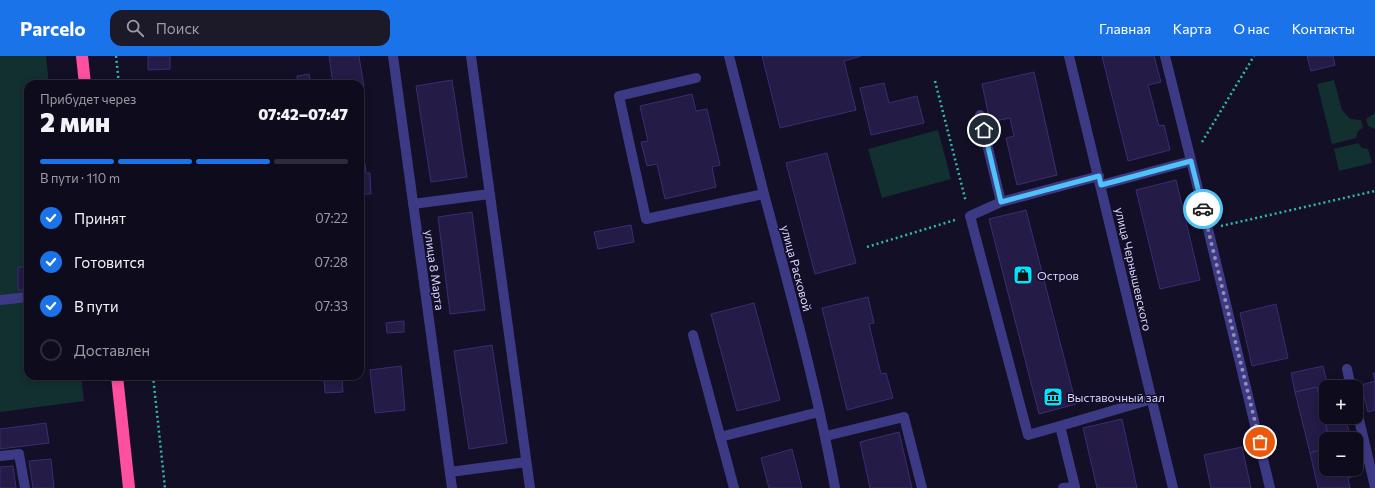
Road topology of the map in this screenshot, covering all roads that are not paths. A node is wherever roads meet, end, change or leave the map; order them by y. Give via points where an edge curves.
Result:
1 (82, 56) edge
2 (393, 56) edge
3 (471, 56) edge
4 (729, 56) edge
5 (1069, 56) edge
6 (1165, 56) edge
7 (696, 78) dead end
8 (85, 80) edge
9 (980, 115) dead end
10 (1191, 161) junction
11 (1100, 180) junction
12 (489, 194) junction
13 (764, 194) junction
14 (1001, 202) junction
15 (413, 204) junction
16 (24, 297) edge
17 (0, 300) edge
18 (692, 335) dead end
19 (1347, 369) dead end
20 (117, 380) edge
21 (1349, 380) edge
22 (1152, 399) junction
23 (819, 412) junction
24 (1360, 424) edge
25 (1060, 426) junction
26 (826, 436) junction
27 (720, 437) junction
28 (0, 456) edge
29 (526, 462) junction
30 (450, 472) junction
31 (1375, 487) edge
32 (25, 488) edge
33 (129, 488) edge
34 (452, 488) edge
35 (530, 488) edge
36 (734, 488) edge
37 (835, 488) edge
38 (922, 488) edge
39 (1063, 488) edge
40 (1173, 488) edge
41 (1270, 488) edge

1 - 8 highway
2 - 15 street, улица 8 Марта
3 - 12 street
4 - 13 street, улица Расковой
5 - 11 street, улица Чернышевского
6 - 10 street
7 - 13 street via 619,96 646,219
9 - 14 street
10 - 11 street
10 - 41 street
11 - 14 street
11 - 22 street, улица Чернышевского
12 - 15 street
12 - 29 street
13 - 23 street, улица Расковой via 791,291
14 - 25 street via 970,216 1028,435
15 - 30 street, улица 8 Марта
16 - 17 street
18 - 27 street
19 - 21 street
20 - 33 highway
22 - 25 street
22 - 40 street, улица Чернышевского
23 - 26 street, улица Расковой
23 - 27 street
24 - 31 street
25 - 39 street via 1075,487
26 - 37 street, улица Расковой
26 - 38 street via 904,417
27 - 36 street
28 - 32 street via 20,454
29 - 30 street
29 - 35 street
30 - 34 street, улица 8 Марта

